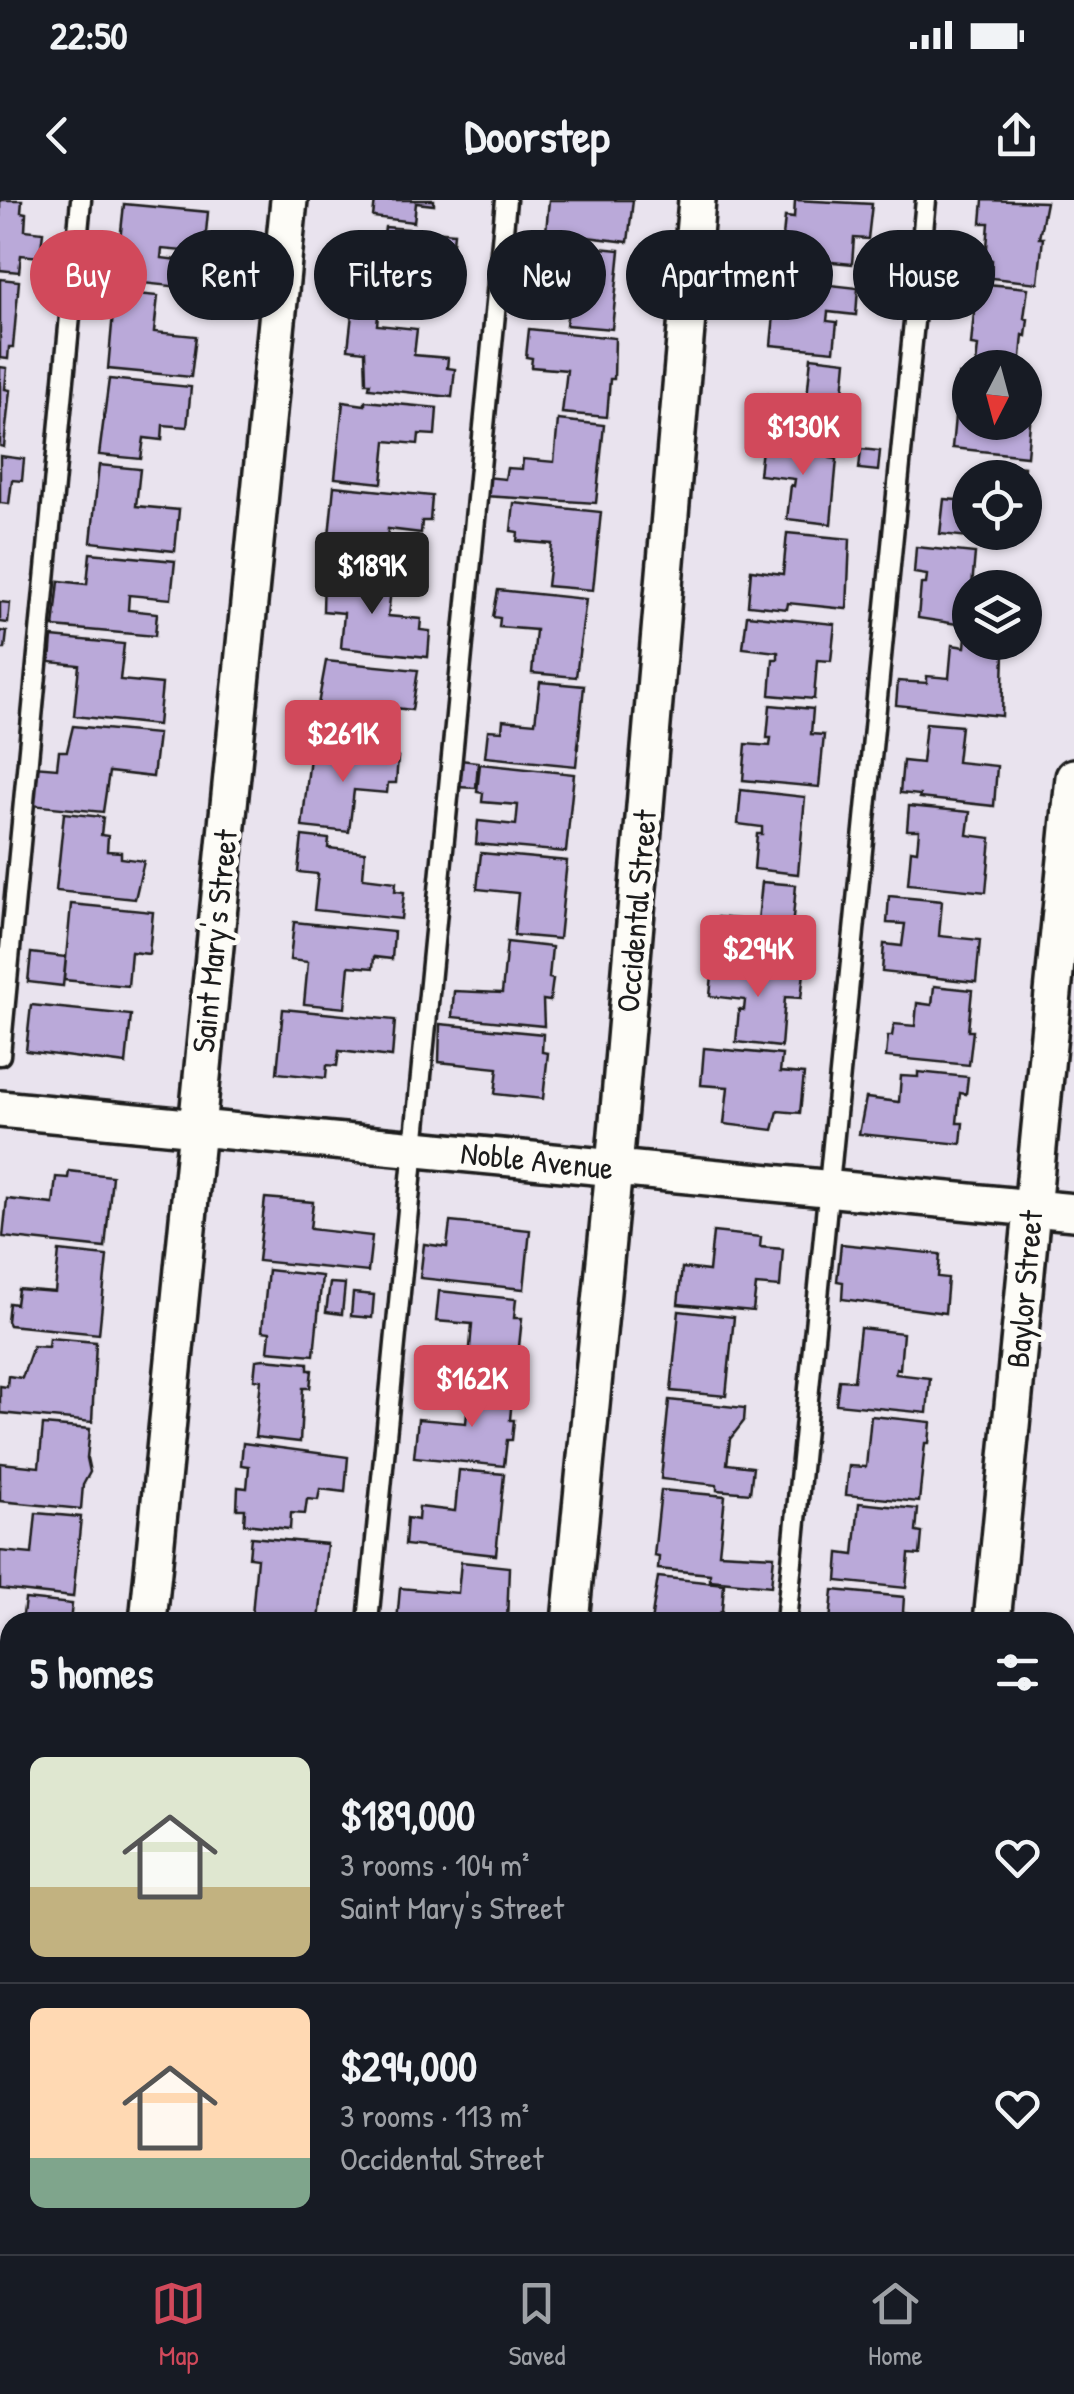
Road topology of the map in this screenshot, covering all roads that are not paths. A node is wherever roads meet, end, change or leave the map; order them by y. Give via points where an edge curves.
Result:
1 (82, 200) edge
2 (289, 200) edge
3 (506, 200) edge
4 (697, 200) edge
5 (926, 200) edge
6 (1074, 776) edge
7 (0, 1055) edge
8 (0, 1109) edge
9 (196, 1128) junction
10 (414, 1148) junction
11 (614, 1168) junction
12 (828, 1188) junction
13 (1032, 1208) junction
14 (1074, 1212) edge
15 (149, 1612) edge
16 (369, 1612) edge
17 (571, 1612) edge
18 (787, 1612) edge
19 (993, 1612) edge

1 - 7 lane
2 - 9 street, Saint Mary's Street
3 - 10 lane
4 - 11 street, Occidental Street
5 - 12 lane
6 - 13 street, Baylor Street
8 - 9 street, Noble Avenue
9 - 10 street, Noble Avenue
9 - 15 street, Saint Mary's Street
10 - 11 street, Noble Avenue
10 - 16 lane
11 - 12 street, Noble Avenue
11 - 17 street, Occidental Street
12 - 13 street, Noble Avenue
12 - 18 lane
13 - 14 street, Noble Avenue
13 - 19 street, Baylor Street

